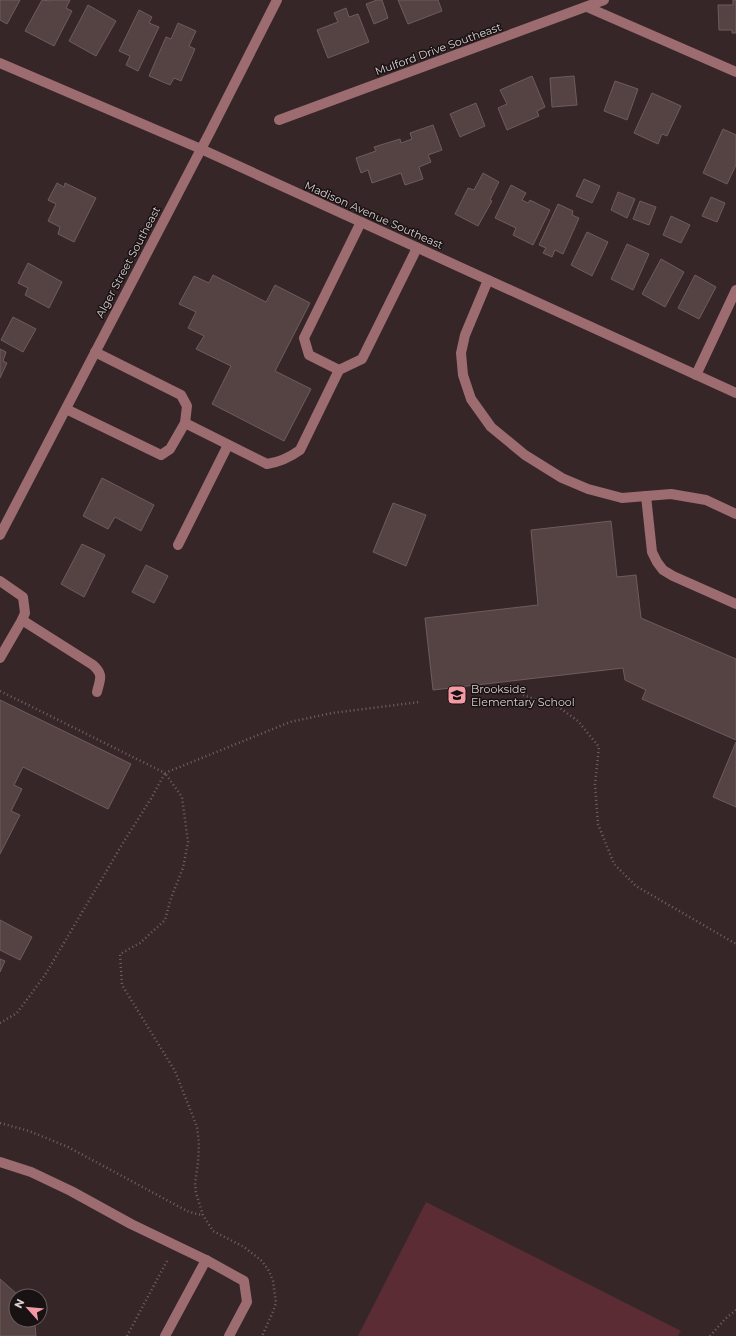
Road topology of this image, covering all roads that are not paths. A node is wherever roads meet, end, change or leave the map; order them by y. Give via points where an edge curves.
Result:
1 (277, 0) edge
2 (604, 0) edge
3 (587, 7) junction
4 (0, 63) edge
5 (736, 72) edge
6 (279, 120) dead end
7 (201, 149) junction
8 (362, 222) junction
9 (417, 248) junction
10 (488, 280) junction
11 (736, 290) edge
12 (95, 352) junction
13 (339, 370) junction
14 (696, 375) junction
15 (736, 393) edge
16 (66, 409) junction
17 (184, 423) junction
18 (228, 445) junction
19 (646, 496) junction
20 (736, 514) edge
21 (0, 535) edge
22 (178, 546) dead end
23 (0, 581) edge
24 (736, 604) edge
25 (22, 620) junction
26 (0, 658) edge
27 (97, 692) dead end
28 (0, 1162) edge
29 (206, 1260) junction
30 (165, 1336) edge
31 (229, 1336) edge

1 - 7 street, Alger Street Southeast
2 - 3 street, Mulford Drive Southeast
3 - 5 street
3 - 6 street, Mulford Drive Southeast
4 - 7 street, Madison Avenue Southeast
7 - 8 street, Madison Avenue Southeast
7 - 12 street, Alger Street Southeast
8 - 9 street, Madison Avenue Southeast
8 - 13 street via 304,338 309,355
9 - 10 street, Madison Avenue Southeast
9 - 13 street via 362,359
10 - 14 street, Madison Avenue Southeast
10 - 19 street via 465,335 461,353 463,375 471,399 481,414 504,439 562,478 588,489 622,498
11 - 14 street
12 - 16 street, Alger Street Southeast
12 - 17 street via 181,395 186,406
13 - 18 street via 300,450 290,457 267,464
14 - 15 street, Madison Avenue Southeast
16 - 17 street via 161,456 170,449
16 - 21 street, Alger Street Southeast
17 - 18 street
18 - 22 street
19 - 20 street via 671,494 706,500
19 - 24 street via 652,552 663,570
23 - 25 street via 23,597 25,613
25 - 26 street
25 - 27 street via 94,665 101,676
28 - 29 street via 38,1175
29 - 30 street
29 - 31 street via 244,1280 247,1302

